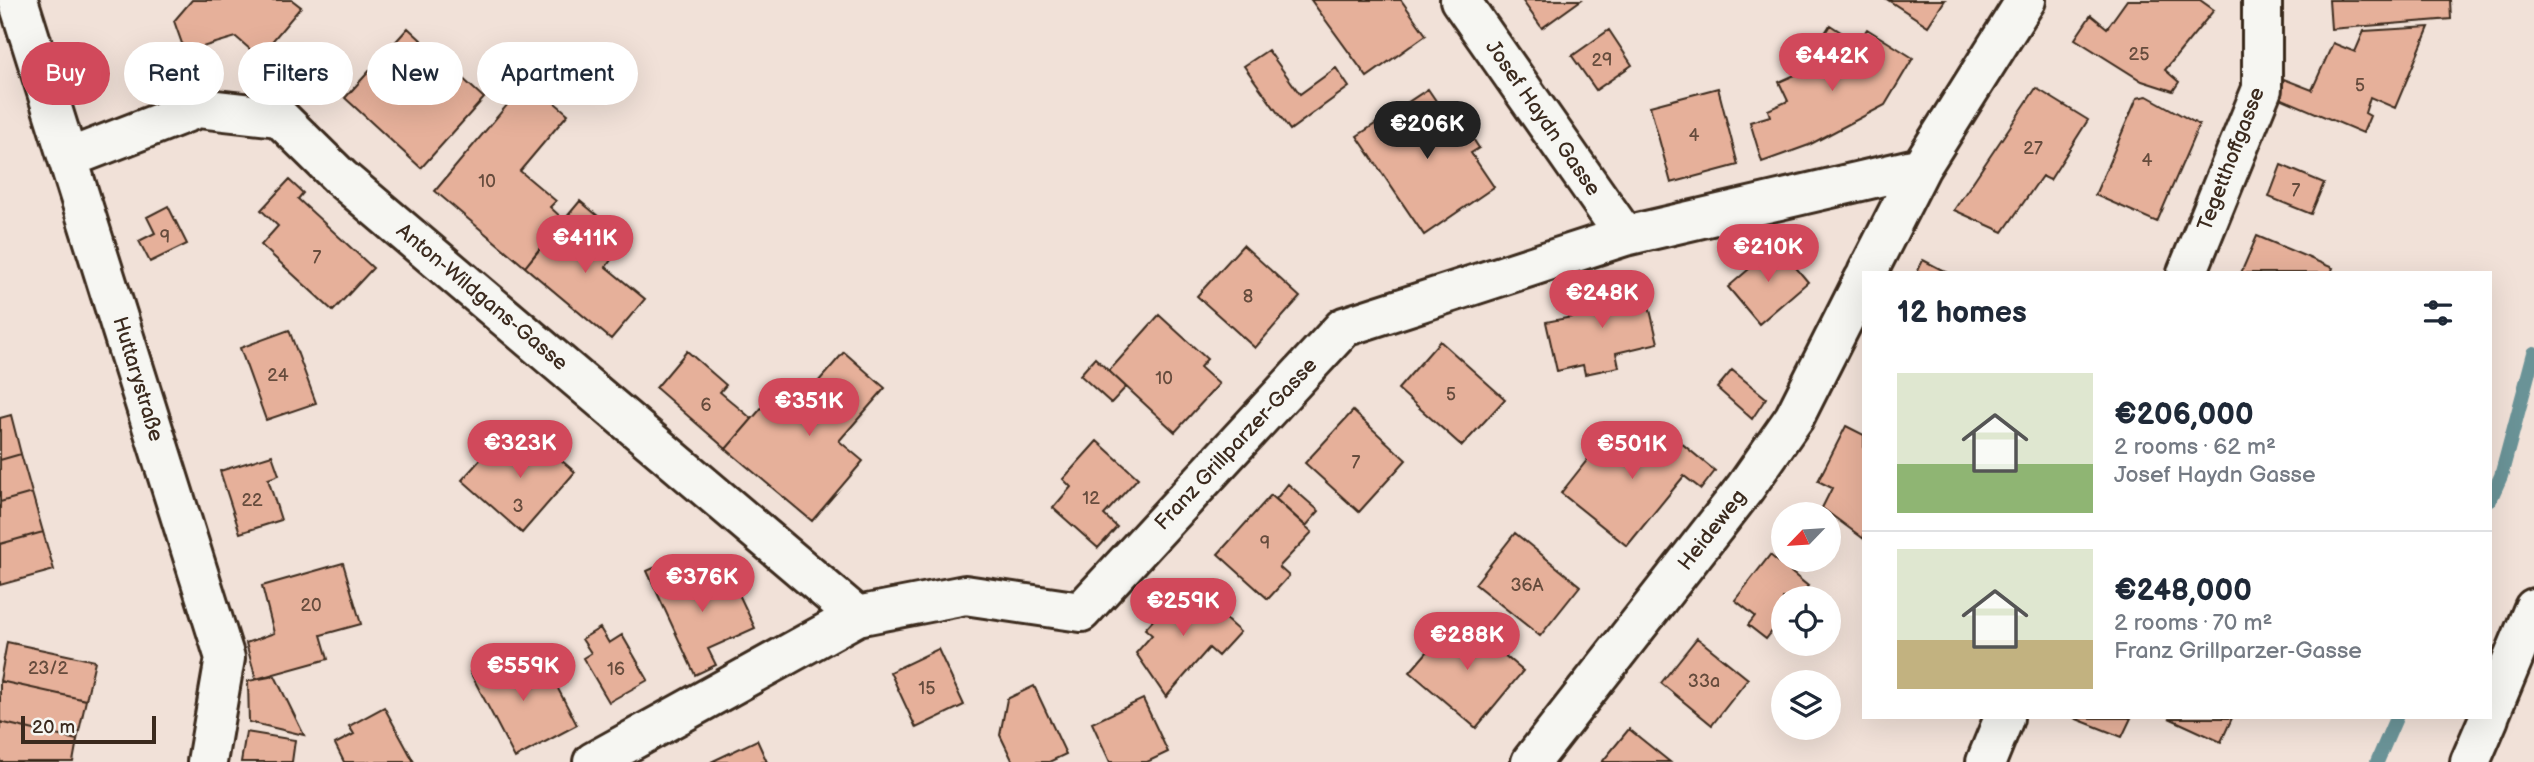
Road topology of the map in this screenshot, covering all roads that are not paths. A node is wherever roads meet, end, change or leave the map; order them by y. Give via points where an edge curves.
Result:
1 (18, 0) edge
2 (1460, 0) edge
3 (2026, 0) edge
4 (2262, 0) edge
5 (69, 158) junction
6 (1920, 167) junction
7 (1625, 236) junction
8 (1868, 271) edge
9 (2188, 271) edge
10 (1862, 283) edge
11 (2534, 608) edge
12 (857, 616) junction
13 (2492, 708) edge
14 (2004, 719) edge
15 (2487, 719) edge
16 (207, 762) edge
17 (593, 762) edge
18 (1531, 762) edge
19 (1986, 762) edge
20 (2470, 762) edge

1 - 5 street, Huttarystraße
2 - 7 street, Josef Haydn Gasse
3 - 6 street
4 - 9 street, Tegetthoffgasse via 2262,89
5 - 12 street, Anton-Wildgans-Gasse via 198,108 279,117 341,178
5 - 16 street, Huttarystraße via 225,658
6 - 7 street, Franz Grillparzer-Gasse
6 - 8 street
7 - 12 street, Franz Grillparzer-Gasse via 1344,327 1081,612 965,594
10 - 18 street, Heideweg via 1794,418 1745,488
11 - 13 street
12 - 17 street, Franz Grillparzer-Gasse
14 - 19 street
15 - 20 street

